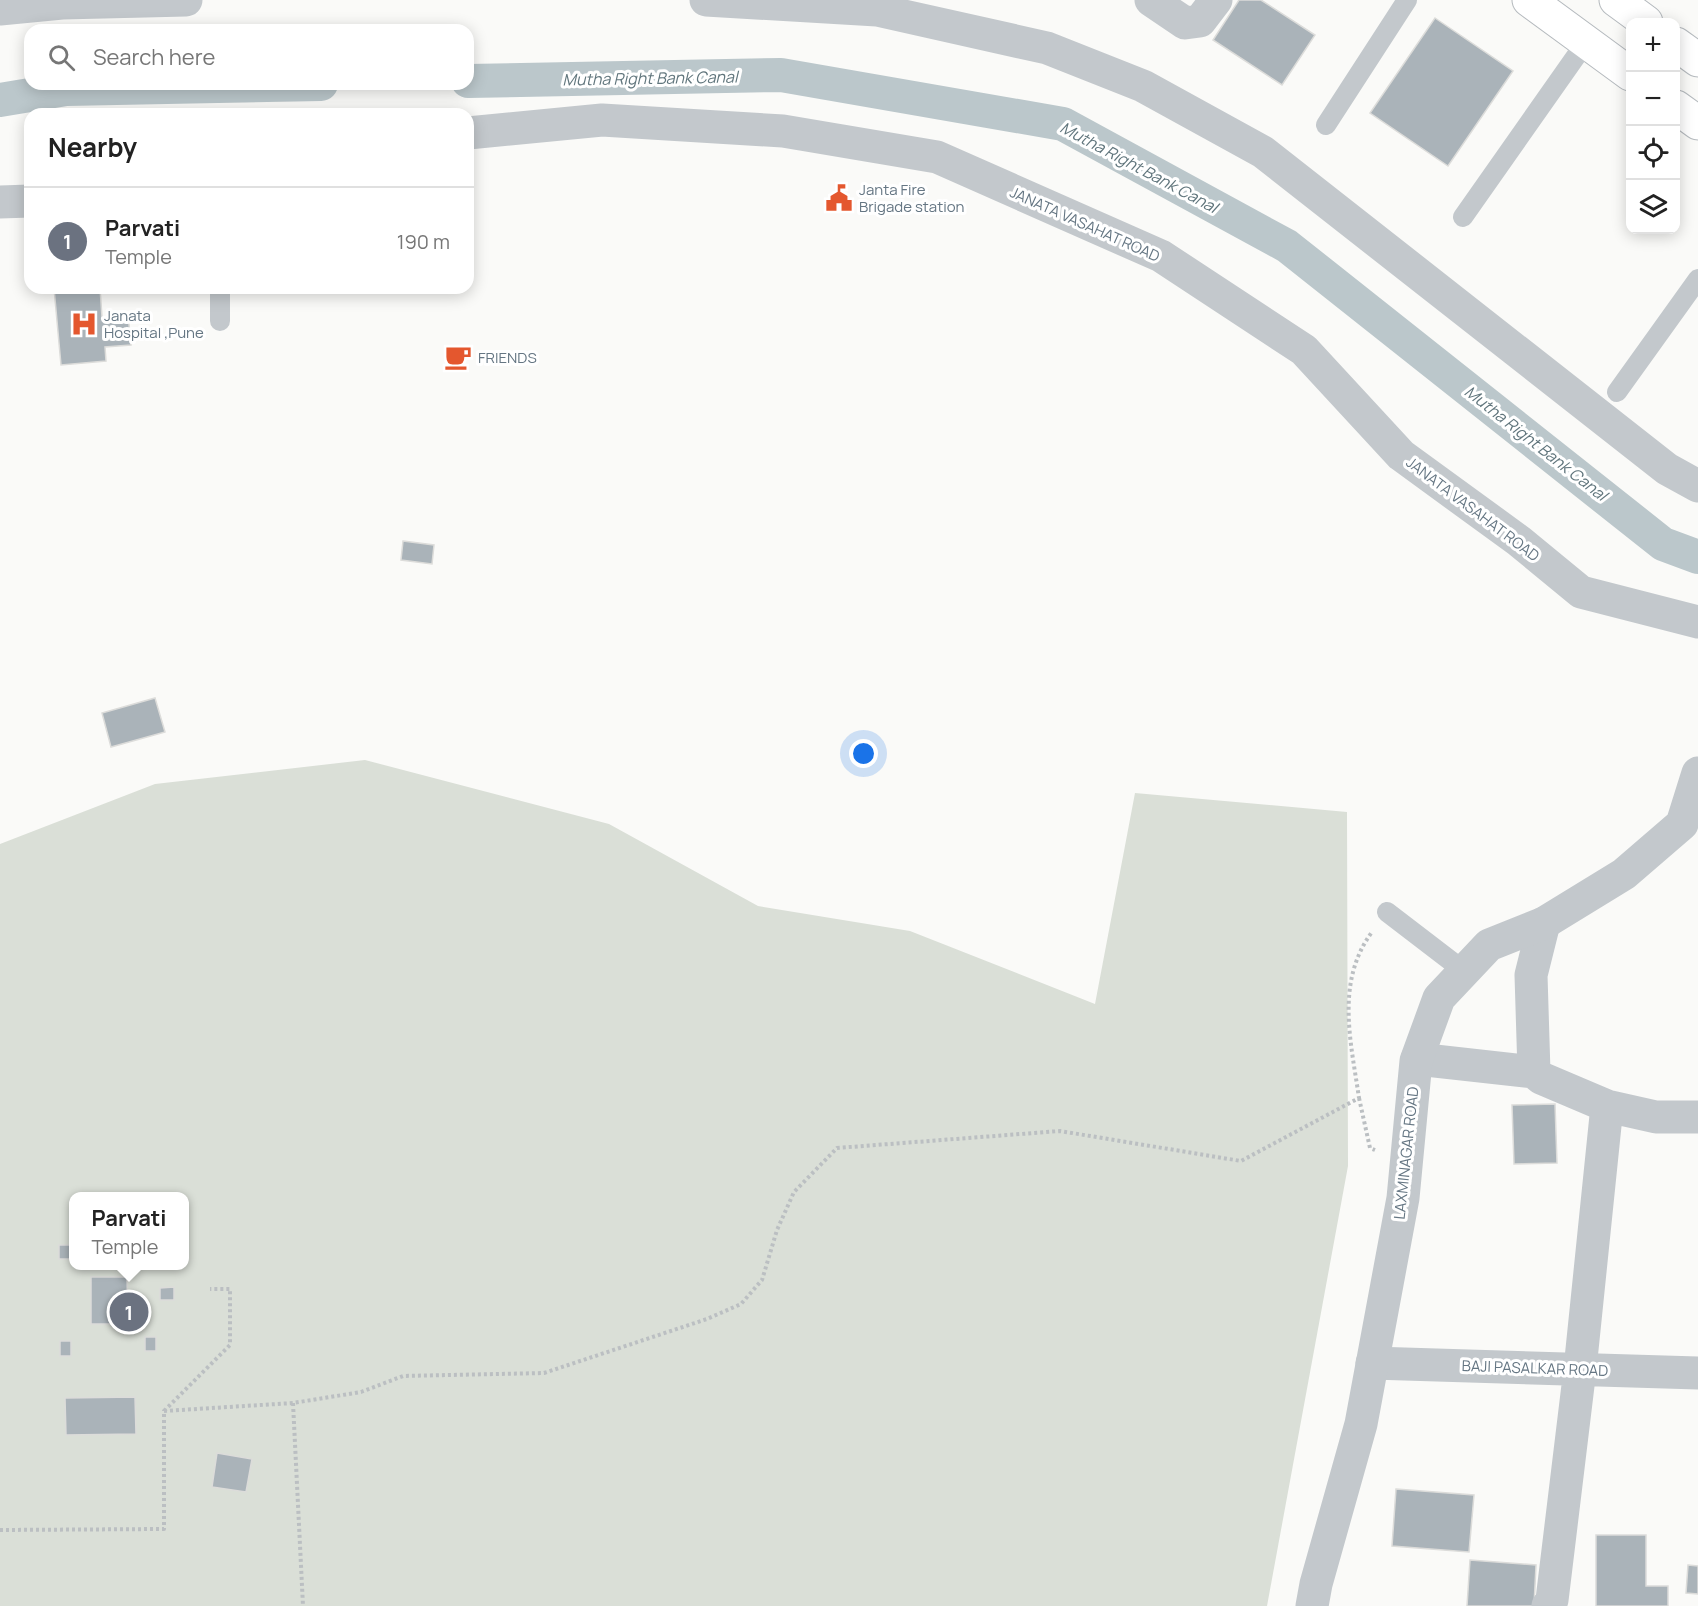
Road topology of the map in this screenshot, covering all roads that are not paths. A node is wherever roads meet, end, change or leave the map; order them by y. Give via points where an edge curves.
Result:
1 (186, 0) edge
2 (706, 0) edge
3 (1151, 0) edge
4 (1216, 0) edge
5 (1407, 0) edge
6 (1529, 0) edge
7 (1616, 0) edge
8 (0, 9) edge
9 (1641, 18) edge
10 (1586, 42) junction
11 (1680, 47) edge
12 (1698, 60) edge
13 (1627, 72) edge
14 (1680, 110) edge
15 (1698, 123) edge
16 (1326, 125) dead end
17 (474, 132) edge
18 (24, 201) edge
19 (0, 202) edge
20 (1463, 217) dead end
21 (1698, 279) edge
22 (220, 294) edge
23 (220, 321) dead end
24 (1617, 392) dead end
25 (1698, 486) edge
26 (1698, 621) edge
27 (1698, 773) edge
28 (1690, 827) edge
29 (1387, 912) dead end
30 (1544, 923) junction
31 (1464, 971) junction
32 (1418, 1059) junction
33 (1534, 1072) junction
34 (1607, 1106) junction
35 (1698, 1117) edge
36 (1372, 1363) junction
37 (1580, 1369) junction
38 (1698, 1373) edge
39 (1313, 1606) edge
40 (1548, 1606) edge

1 - 8 street
2 - 25 street via 877,10 1047,48 1143,86 1263,152 1667,469
3 - 4 street via 1185,23 1200,21
5 - 16 lane
6 - 10 main road
7 - 9 main road
10 - 13 main road
10 - 20 lane
11 - 12 main road
14 - 15 main road
17 - 26 street, JANATA VASAHAT ROAD via 602,120 783,131 937,157 1161,256 1304,350 1401,455 1519,541 1581,592
18 - 19 street
21 - 24 lane
22 - 23 lane
27 - 28 street
28 - 30 street, LAXMINAGAR ROAD via 1624,874
29 - 31 lane
30 - 31 street, LAXMINAGAR ROAD via 1489,945
30 - 33 street via 1531,975
31 - 32 street, LAXMINAGAR ROAD via 1439,998
32 - 33 street
32 - 36 street, LAXMINAGAR ROAD via 1403,1198
33 - 34 street
34 - 35 street via 1656,1117
34 - 37 street
36 - 37 street, BAJI PASALKAR ROAD
36 - 39 street, LAXMINAGAR ROAD via 1361,1424
37 - 38 street, BAJI PASALKAR ROAD
37 - 40 street via 1552,1600

